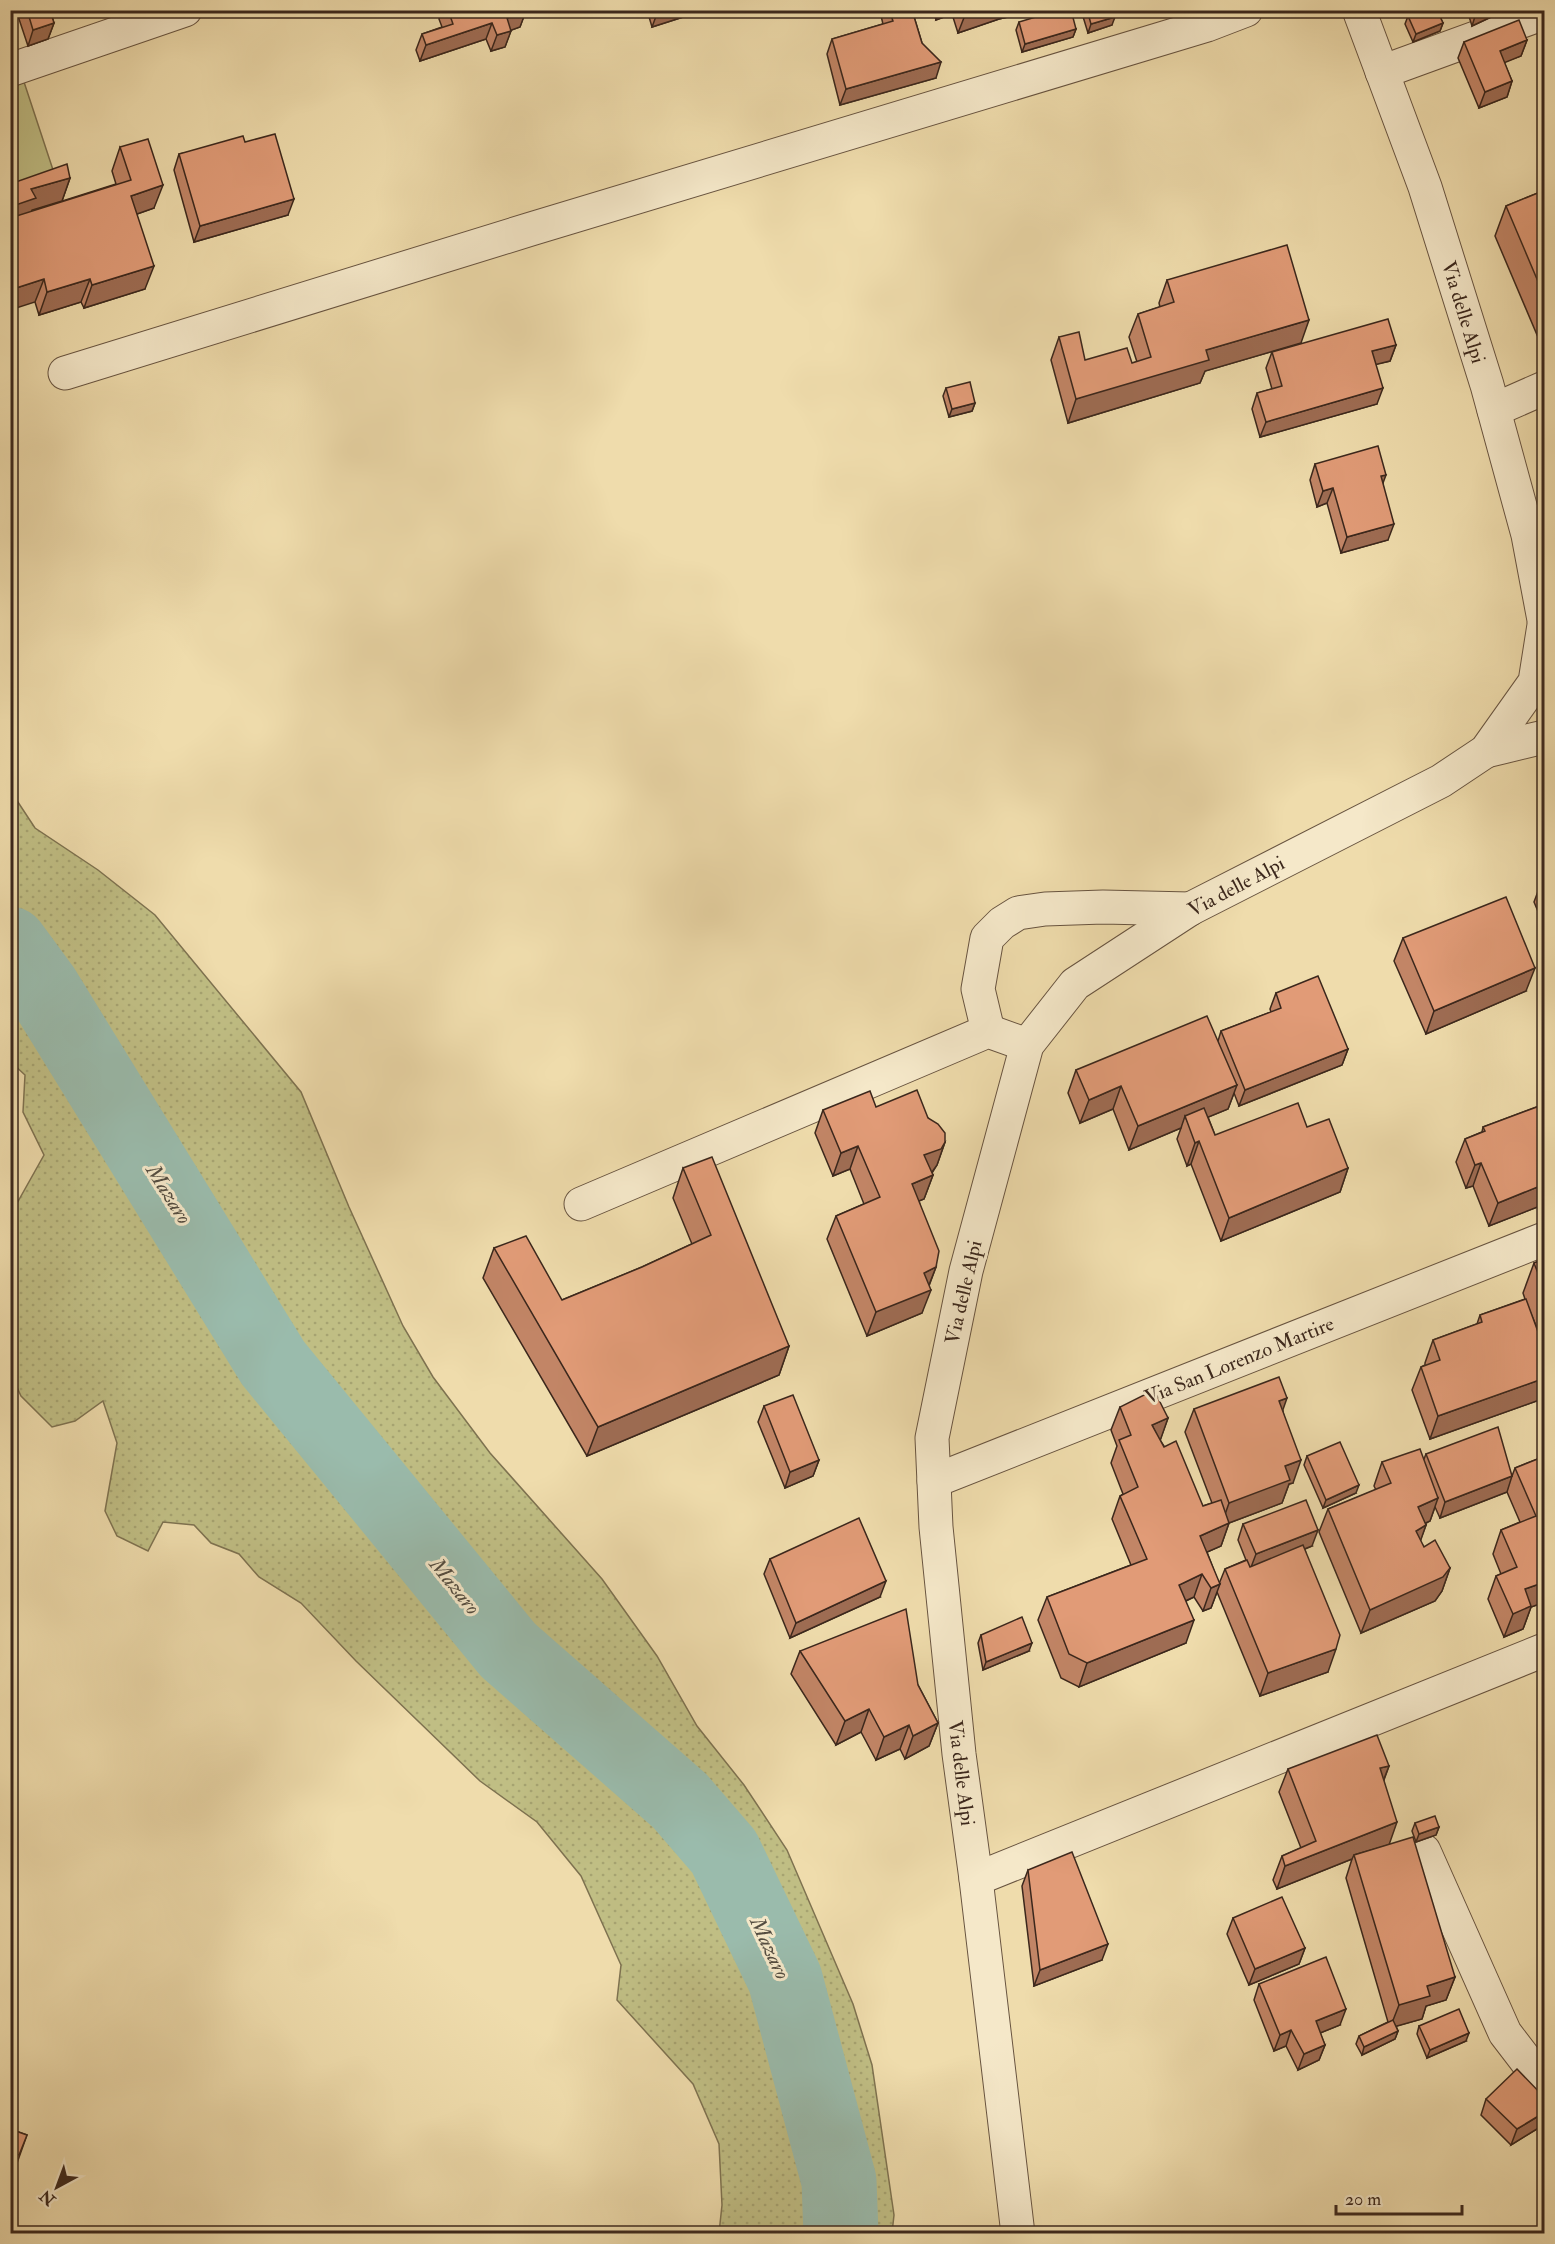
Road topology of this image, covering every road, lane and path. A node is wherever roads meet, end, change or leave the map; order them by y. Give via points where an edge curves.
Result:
1 (184, 10) edge
2 (1246, 10) edge
3 (1359, 10) edge
4 (1545, 13) edge
5 (10, 70) edge
6 (1382, 72) junction
7 (65, 373) dead end
8 (1545, 388) edge
9 (1494, 410) junction
10 (1545, 622) edge
11 (1545, 737) edge
12 (1486, 751) junction
13 (1190, 909) junction
14 (988, 1031) junction
15 (1027, 1045) junction
16 (581, 1204) dead end
17 (1545, 1239) edge
18 (934, 1481) junction
19 (1545, 1650) edge
20 (1424, 1851) dead end
21 (976, 1879) junction
22 (1545, 2084) edge
23 (1018, 2234) edge

1 - 5 street
2 - 7 street via 1196,29 531,228
3 - 6 street, Via delle Alpi
4 - 6 street
6 - 9 street, Via delle Alpi via 1425,187
8 - 9 street
9 - 10 street, Via delle Alpi via 1528,535
10 - 12 street, Via delle Alpi via 1535,682
11 - 12 street
12 - 13 street, Via delle Alpi via 1441,781
13 - 14 street via 1103,907 1018,913 987,938 978,989
13 - 15 street, Via delle Alpi via 1075,984
14 - 15 street
14 - 16 street
15 - 18 street, Via delle Alpi via 964,1282 932,1438
17 - 18 street, Via San Lorenzo Martire
18 - 21 street, Via delle Alpi via 959,1754
19 - 21 street
20 - 22 street via 1505,2033
21 - 23 street, Via delle Alpi

